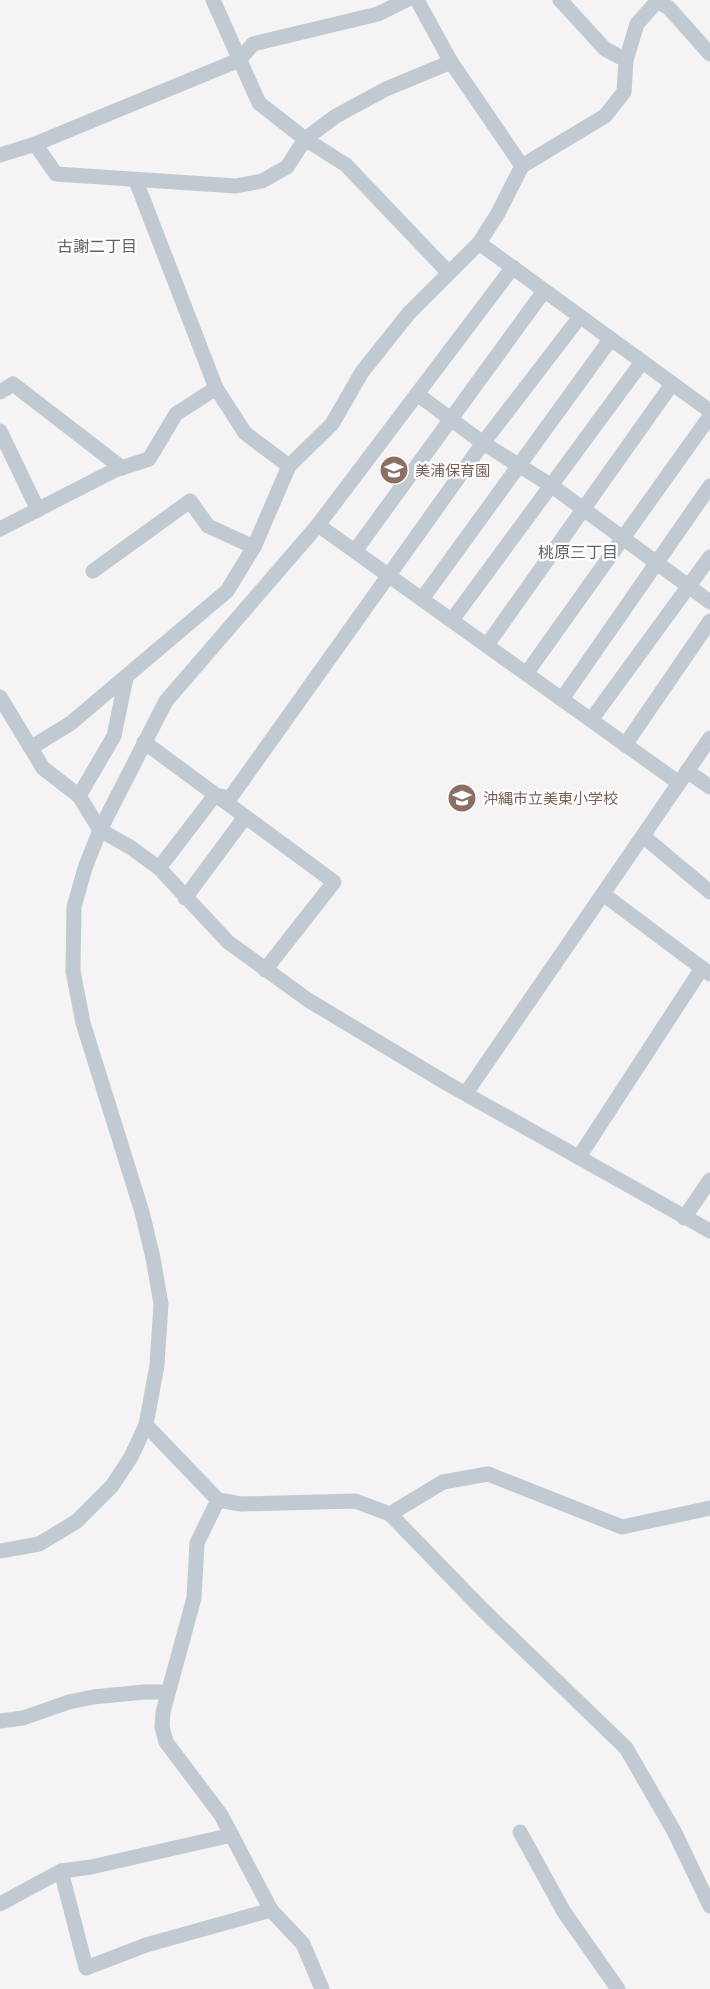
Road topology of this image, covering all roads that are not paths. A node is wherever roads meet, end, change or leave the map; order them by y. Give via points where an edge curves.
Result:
1 (213, 0) edge
2 (406, 0) edge
3 (417, 0) edge
4 (560, 0) edge
5 (657, 0) edge
6 (710, 54) edge
7 (239, 60) junction
8 (626, 60) junction
9 (451, 63) junction
10 (305, 139) junction
11 (35, 144) junction
12 (0, 155) edge
13 (522, 166) junction
14 (136, 181) junction
15 (479, 243) junction
16 (513, 267) junction
17 (448, 272) junction
18 (544, 291) junction
19 (579, 318) junction
20 (610, 340) junction
21 (642, 362) junction
22 (672, 384) junction
23 (216, 388) junction
24 (0, 392) edge
25 (417, 394) junction
26 (710, 411) edge
27 (710, 416) edge
28 (452, 420) junction
29 (0, 431) edge
30 (483, 443) junction
31 (517, 464) junction
32 (289, 466) junction
33 (122, 468) junction
34 (552, 486) junction
35 (710, 486) edge
36 (38, 510) junction
37 (584, 510) junction
38 (318, 525) junction
39 (0, 529) edge
40 (622, 538) junction
41 (254, 546) junction
42 (356, 552) junction
43 (710, 557) edge
44 (654, 563) junction
45 (93, 572) dead end
46 (390, 576) junction
47 (688, 586) junction
48 (422, 599) junction
49 (710, 602) edge
50 (452, 620) junction
51 (710, 621) edge
52 (487, 645) junction
53 (526, 674) junction
54 (126, 678) junction
55 (0, 697) edge
56 (562, 699) junction
57 (591, 720) junction
58 (710, 738) edge
59 (144, 742) junction
60 (625, 745) junction
61 (32, 747) junction
62 (683, 777) junction
63 (710, 787) edge
64 (79, 795) junction
65 (215, 795) junction
66 (245, 817) junction
67 (100, 830) junction
68 (643, 836) junction
69 (159, 868) junction
70 (710, 892) edge
71 (603, 894) junction
72 (185, 898) junction
73 (266, 970) junction
74 (706, 971) edge
75 (466, 1093) junction
76 (579, 1157) junction
77 (710, 1180) edge
78 (684, 1218) junction
79 (710, 1231) edge
80 (146, 1425) junction
81 (218, 1500) junction
82 (710, 1508) edge
83 (390, 1514) junction
84 (0, 1551) edge
85 (168, 1692) junction
86 (0, 1721) edge
87 (520, 1832) dead end
88 (231, 1835) junction
89 (61, 1871) junction
90 (0, 1904) edge
91 (710, 1906) edge
92 (271, 1910) junction
93 (322, 1989) edge
94 (618, 1989) edge

1 - 7 street
2 - 7 street via 378,14 253,44
3 - 9 street
4 - 8 street via 605,49
5 - 6 street
5 - 8 street via 637,24
7 - 10 street via 259,103
7 - 11 street
8 - 13 street via 624,92 605,116
9 - 10 street via 386,89 336,116
9 - 13 street
10 - 14 street via 287,167 262,180 236,186
10 - 17 street via 346,165
11 - 12 street
11 - 14 street via 56,174
13 - 15 street
14 - 23 street
15 - 16 street
15 - 17 street
16 - 18 street
16 - 25 street
17 - 32 street via 362,372 332,424
18 - 19 street
18 - 28 street
19 - 20 street
19 - 30 street
20 - 21 street
20 - 31 street
21 - 22 street
21 - 34 street
22 - 26 street
22 - 37 street
23 - 32 street via 245,433
23 - 33 street via 176,414 149,459
24 - 33 street via 13,384
25 - 28 street
25 - 38 street
27 - 40 street
28 - 30 street
28 - 42 street
29 - 36 street
30 - 31 street
30 - 46 street
31 - 34 street
31 - 48 street
32 - 41 street
33 - 36 street
34 - 37 street
34 - 50 street
35 - 44 street
36 - 39 street
37 - 40 street
37 - 52 street
38 - 42 street
38 - 59 street via 166,701
40 - 44 street
40 - 53 street
41 - 45 street via 208,526 190,501
41 - 54 street via 227,591
42 - 46 street
43 - 47 street
44 - 47 street
44 - 56 street
46 - 48 street
46 - 65 street via 230,798
47 - 49 street
47 - 57 street
48 - 50 street
50 - 52 street
51 - 60 street
52 - 53 street
53 - 56 street
54 - 61 street via 71,723
54 - 64 street via 114,736
55 - 61 street
56 - 57 street
57 - 60 street
58 - 62 street
59 - 65 street
59 - 67 street
60 - 62 street
61 - 64 street via 43,768
62 - 63 street
62 - 68 street
64 - 67 street
65 - 66 street
65 - 69 street
66 - 72 street
66 - 73 street via 334,882
67 - 69 street
67 - 80 street via 74,907 73,971 83,1023 142,1212 159,1292 161,1335
68 - 70 street
68 - 71 street
69 - 72 street
71 - 74 street
71 - 75 street
72 - 73 street via 228,942
73 - 75 street via 308,1000
74 - 76 street
75 - 76 street
76 - 78 street
77 - 78 street
78 - 79 street
80 - 81 street
80 - 84 street via 112,1486 77,1521 39,1544
81 - 83 street via 241,1504 356,1501
81 - 85 street via 198,1543 194,1598
82 - 83 street via 622,1527 488,1474 442,1482
83 - 91 street via 626,1748 674,1831
85 - 86 street via 93,1697
85 - 88 street via 162,1727 166,1742
87 - 94 street via 574,1928
88 - 89 street
88 - 92 street
89 - 90 street
89 - 92 street via 86,1968 146,1945
92 - 93 street via 303,1944

